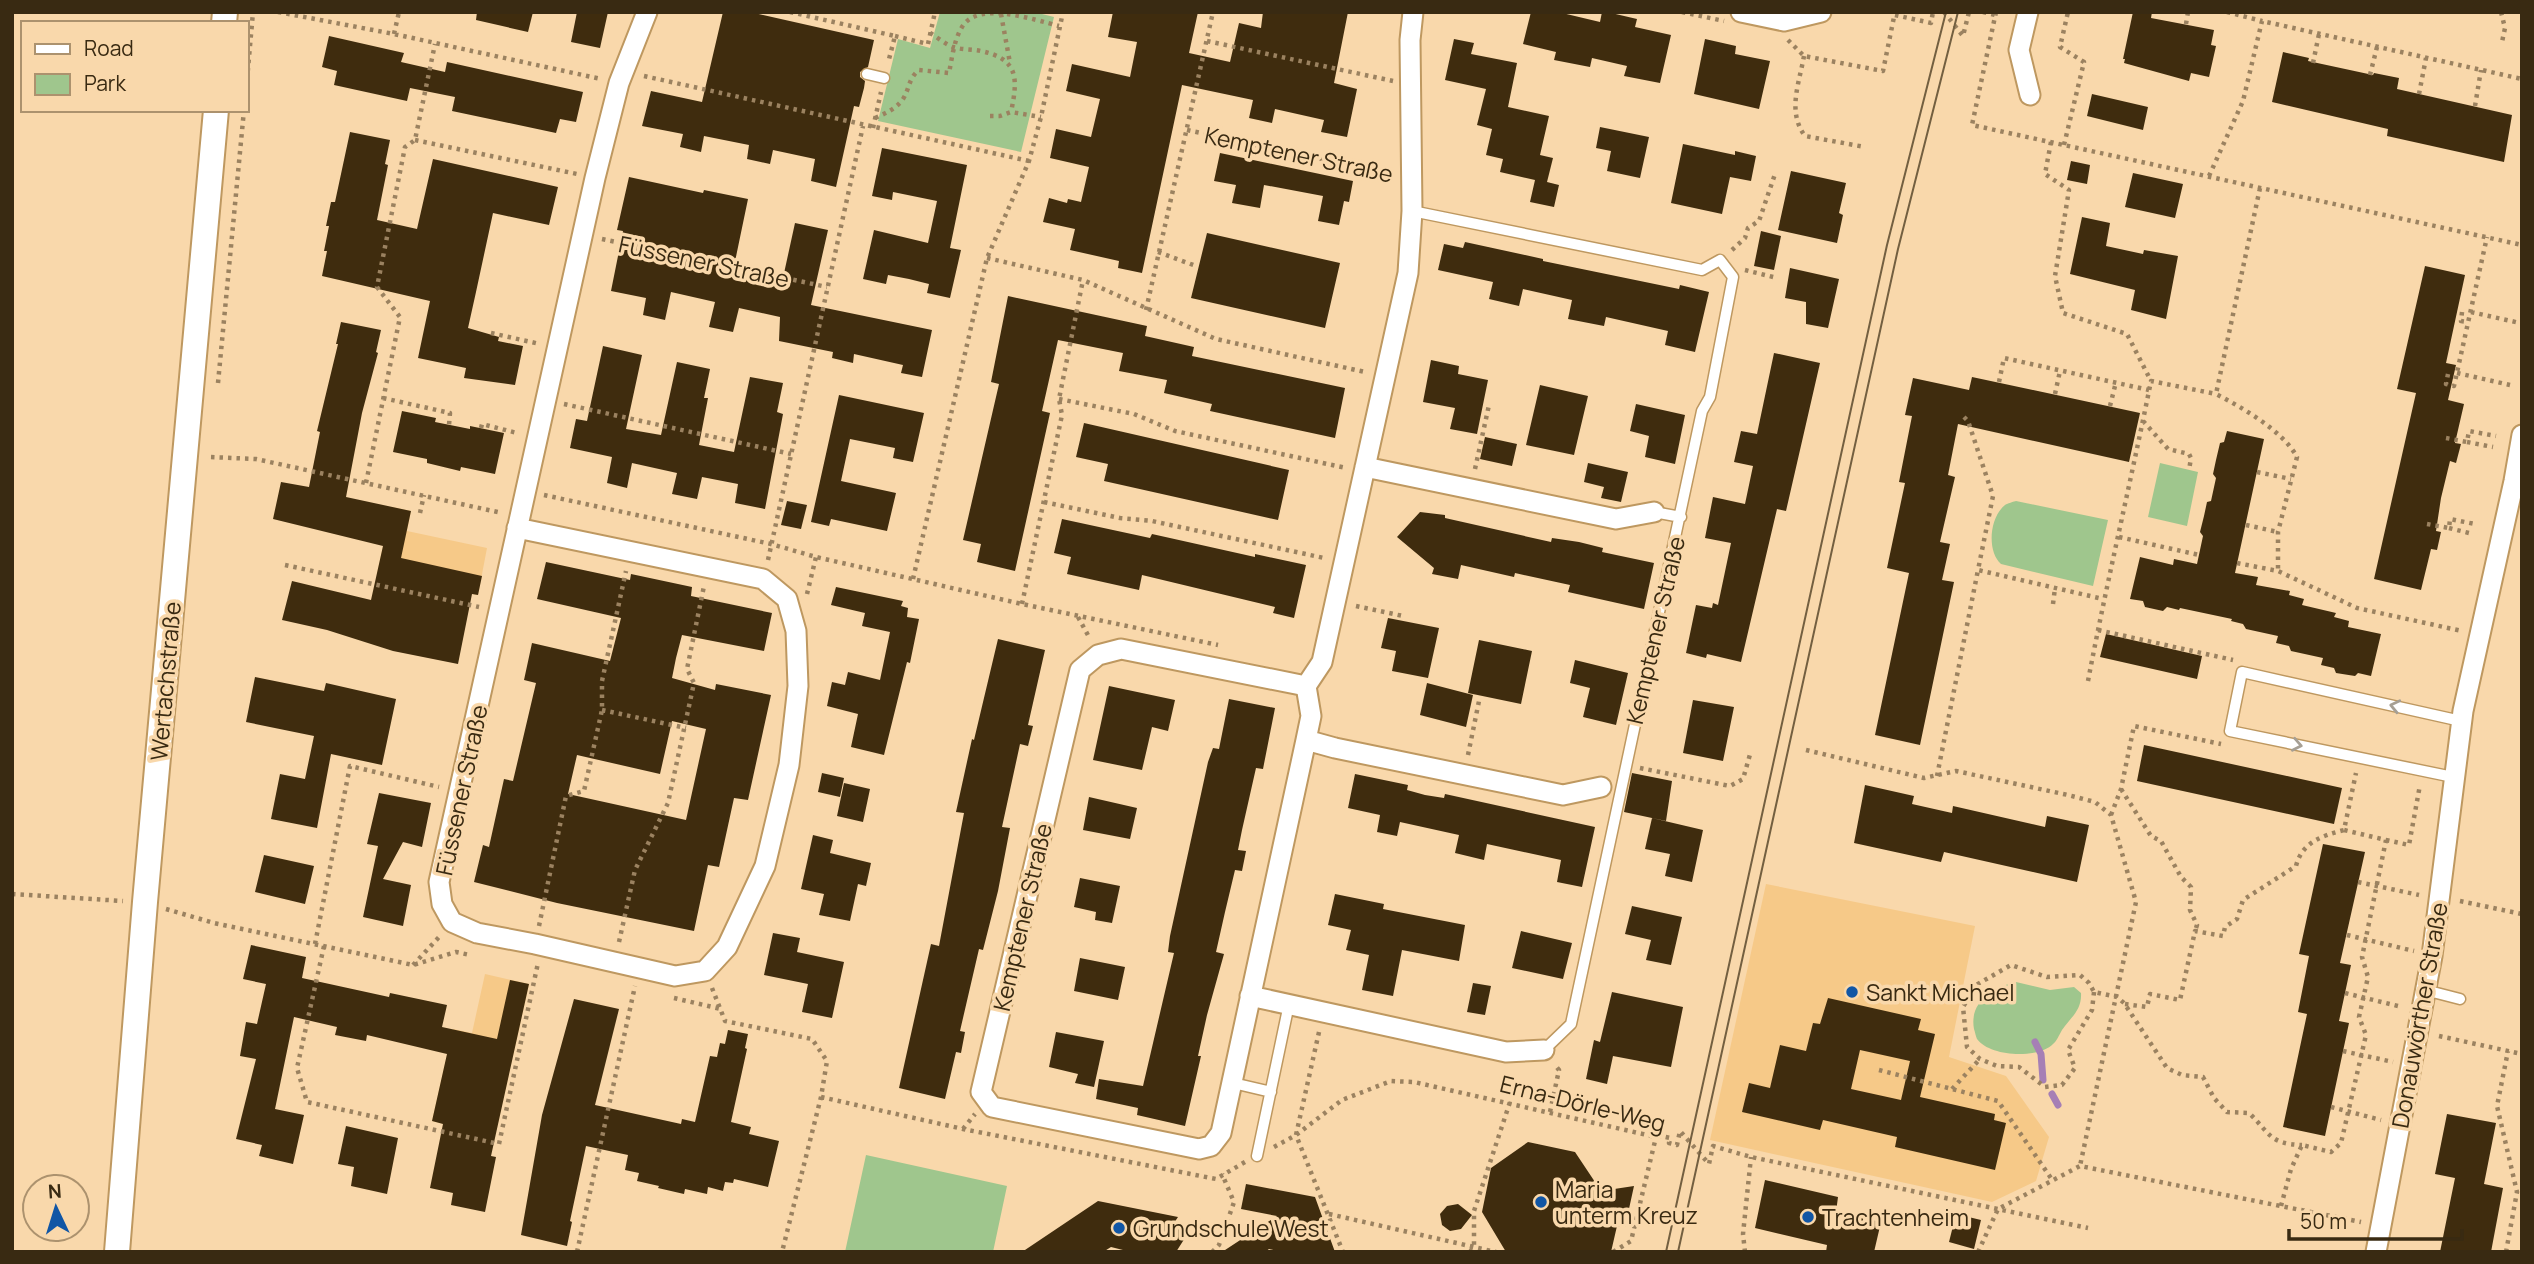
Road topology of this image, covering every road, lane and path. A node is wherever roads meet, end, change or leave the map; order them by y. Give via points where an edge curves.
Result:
1 (253, 12) edge
2 (278, 12) edge
3 (399, 12) edge
4 (647, 12) edge
5 (790, 12) edge
6 (935, 12) edge
7 (1213, 12) edge
8 (1413, 12) edge
9 (1741, 12) edge
10 (1821, 12) edge
11 (1933, 12) edge
12 (1944, 12) edge
13 (1969, 12) edge
14 (1983, 12) edge
15 (2028, 12) edge
16 (2068, 12) edge
17 (2188, 12) edge
18 (2227, 12) edge
19 (2501, 12) edge
20 (1001, 13) edge
21 (1060, 13) edge
22 (1895, 14) edge
23 (1996, 14) edge
24 (2262, 21) junction
25 (2186, 24) dead end
26 (1059, 26) junction
27 (930, 33) junction
28 (1781, 33) dead end
29 (394, 34) junction
30 (2319, 34) junction
31 (895, 36) junction
32 (1207, 41) junction
33 (2502, 42) dead end
34 (435, 44) junction
35 (955, 47) junction
36 (2377, 47) junction
37 (1804, 56) junction
38 (2426, 58) junction
39 (2313, 63) dead end
40 (1010, 64) junction
41 (248, 69) edge
42 (2481, 70) junction
43 (867, 74) dead end
44 (2370, 75) dead end
45 (621, 77) junction
46 (884, 78) junction
47 (2522, 79) edge
48 (1411, 81) junction
49 (2030, 94) dead end
50 (2419, 94) dead end
51 (2475, 107) dead end
52 (216, 112) edge
53 (1011, 112) junction
54 (990, 116) dead end
55 (1041, 117) junction
56 (875, 118) junction
57 (863, 127) junction
58 (873, 128) junction
59 (1187, 130) junction
60 (415, 140) junction
61 (2052, 142) junction
62 (2064, 145) junction
63 (1864, 147) dead end
64 (1029, 161) junction
65 (1775, 174) dead end
66 (2208, 176) junction
67 (594, 178) junction
68 (1412, 178) junction
69 (2260, 188) junction
70 (1412, 211) junction
71 (582, 235) junction
72 (2487, 237) junction
73 (2522, 245) edge
74 (1158, 252) junction
75 (987, 258) junction
76 (1720, 260) junction
77 (1196, 266) dead end
78 (1083, 280) junction
79 (827, 287) junction
80 (1146, 310) junction
81 (2462, 312) dead end
82 (2471, 312) junction
83 (2468, 322) junction
84 (2520, 323) dead end
85 (491, 333) dead end
86 (544, 345) dead end
87 (2060, 371) junction
88 (2457, 373) junction
89 (2448, 374) dead end
90 (1386, 377) junction
91 (2151, 381) junction
92 (1999, 382) dead end
93 (2116, 382) junction
94 (2510, 385) dead end
95 (2149, 390) junction
96 (2055, 394) dead end
97 (2217, 394) junction
98 (383, 398) junction
99 (1059, 399) junction
100 (546, 400) junction
101 (1489, 405) dead end
102 (2110, 406) dead end
103 (425, 408) junction
104 (424, 416) dead end
105 (1964, 417) dead end
106 (2143, 420) junction
107 (449, 425) dead end
108 (481, 428) dead end
109 (525, 435) dead end
110 (2522, 435) edge
111 (2496, 436) dead end
112 (2446, 438) dead end
113 (2467, 442) junction
114 (2493, 447) dead end
115 (791, 454) junction
116 (211, 457) dead end
117 (1364, 469) junction
118 (2189, 470) dead end
119 (2257, 472) dead end
120 (2291, 479) junction
121 (366, 482) junction
122 (1471, 488) junction
123 (526, 492) junction
124 (424, 495) junction
125 (1044, 502) junction
126 (1654, 512) joint
127 (420, 513) dead end
128 (1681, 517) junction
129 (519, 523) junction
130 (2427, 524) dead end
131 (2475, 524) dead end
132 (2246, 525) dead end
133 (2449, 528) junction
134 (2278, 532) junction
135 (2473, 534) dead end
136 (2119, 537) junction
137 (771, 544) junction
138 (631, 552) junction
139 (2199, 555) dead end
140 (2237, 563) dead end
141 (1345, 564) junction
142 (285, 565) dead end
143 (708, 568) junction
144 (1978, 570) junction
145 (2278, 571) junction
146 (763, 579) junction
147 (913, 579) junction
148 (2055, 588) junction
149 (2103, 599) junction
150 (1336, 601) junction
151 (1022, 604) junction
152 (2053, 604) dead end
153 (500, 612) junction
154 (1403, 616) dead end
155 (2480, 635) junction
156 (1223, 645) dead end
157 (2088, 681) dead end
158 (1306, 686) junction
159 (1479, 701) dead end
160 (602, 710) junction
161 (2461, 721) junction
162 (2134, 726) dead end
163 (686, 728) junction
164 (1306, 740) junction
165 (1806, 750) dead end
166 (1751, 751) dead end
167 (1625, 765) junction
168 (2356, 773) dead end
169 (1464, 774) junction
170 (1937, 775) junction
171 (2453, 778) junction
172 (2420, 785) dead end
173 (446, 789) dead end
174 (1611, 789) junction
175 (2121, 789) junction
176 (2111, 815) junction
177 (2344, 830) junction
178 (2386, 840) junction
179 (2358, 882) dead end
180 (2376, 886) junction
181 (12, 894) edge
182 (2440, 900) junction
183 (2460, 901) dead end
184 (145, 902) junction
185 (169, 910) dead end
186 (2522, 914) edge
187 (452, 922) junction
188 (2195, 931) junction
189 (2347, 935) dead end
190 (2365, 940) junction
191 (315, 944) junction
192 (535, 944) junction
193 (324, 947) junction
194 (477, 956) dead end
195 (2432, 956) junction
196 (615, 963) junction
197 (413, 965) junction
198 (524, 966) dead end
199 (537, 968) junction
200 (639, 968) junction
201 (549, 971) dead end
202 (705, 971) junction
203 (622, 987) dead end
204 (634, 990) junction
205 (2426, 990) junction
206 (2094, 992) junction
207 (647, 993) dead end
208 (2345, 993) dead end
209 (1250, 996) junction
210 (2117, 997) junction
211 (2363, 997) junction
212 (672, 998) dead end
213 (2460, 999) dead end
214 (2124, 1003) junction
215 (1289, 1004) junction
216 (721, 1009) junction
217 (1324, 1011) junction
218 (2422, 1012) junction
219 (2438, 1036) dead end
220 (1544, 1050) junction
221 (2343, 1051) dead end
222 (2508, 1051) junction
223 (2522, 1054) edge
224 (2362, 1055) junction
225 (1980, 1059) junction
226 (2412, 1067) junction
227 (1879, 1070) dead end
228 (1233, 1083) junction
229 (1952, 1089) junction
230 (1271, 1092) junction
231 (821, 1097) junction
232 (1510, 1102) junction
233 (2331, 1107) dead end
234 (2350, 1111) junction
235 (1550, 1112) junction
236 (2400, 1126) junction
237 (1296, 1135) junction
238 (1656, 1138) junction
239 (2302, 1145) junction
240 (1257, 1156) dead end
241 (1752, 1157) junction
242 (2080, 1166) junction
243 (1222, 1174) dead end
244 (1216, 1179) dead end
245 (2053, 1181) junction
246 (2281, 1206) junction
247 (1998, 1209) junction
248 (1328, 1214) junction
249 (2382, 1227) junction
250 (2088, 1228) dead end
251 (1474, 1246) junction
252 (117, 1252) edge
253 (577, 1252) edge
254 (782, 1252) edge
255 (1212, 1252) edge
256 (1343, 1252) edge
257 (1470, 1252) edge
258 (1496, 1252) edge
259 (1613, 1252) edge
260 (1745, 1252) edge
261 (1978, 1252) edge
262 (2376, 1252) edge
263 (2506, 1252) edge

1 - 41 path
2 - 29 path
3 - 29 path
4 - 45 street, Füssener Straße
5 - 31 path
6 - 27 path
7 - 32 path, Kemptener Straße
8 - 48 street, Kemptener Straße
9 - 10 street via 1784,21
11 - 22 path via 1931,23
12 - 13 path via 1964,36
14 - 23 path
15 - 49 street via 2019,50
16 - 62 path via 2060,47 2084,62
17 - 25 path
18 - 24 path
19 - 33 path
20 - 26 path
20 - 35 path via 979,13 963,24
20 - 40 path
21 - 26 path
22 - 37 path via 1883,71
23 - 61 path via 1972,125
24 - 30 path
24 - 66 path via 2243,101
26 - 55 path
27 - 31 path via 928,44
27 - 35 path
28 - 37 path
29 - 34 path
30 - 36 path
30 - 39 path
31 - 46 path
32 - 48 path via 1385,81
32 - 59 path, Kemptener Straße
34 - 45 path
34 - 60 path
35 - 40 path via 1002,57
35 - 56 path via 949,74 919,70 894,109
36 - 38 path
36 - 44 path
37 - 63 path via 1794,110 1797,124 1805,136
38 - 42 path
38 - 50 path
40 - 53 path via 1017,87
42 - 47 path
42 - 51 path
43 - 46 lane
45 - 57 path
45 - 67 street, Füssener Straße
46 - 56 path
48 - 68 street, Kemptener Straße
52 - 184 street, Wertachstraße
53 - 54 path
53 - 55 path
55 - 64 path
56 - 58 path
57 - 58 path
57 - 79 path
58 - 64 path
59 - 68 path, Kemptener Straße
59 - 74 path, Kemptener Straße
60 - 67 path
60 - 98 path via 405,147 377,287 400,317
61 - 62 path
61 - 91 path via 2045,174 2069,190 2055,276 2063,313 2127,334
62 - 66 path
64 - 75 path
65 - 76 path via 1759,221
66 - 69 path
67 - 71 street, Füssener Straße
68 - 70 street, Kemptener Straße
69 - 72 path
69 - 97 path
70 - 76 lane, Kemptener Straße via 1702,270
70 - 90 street, Kemptener Straße via 1408,274
71 - 79 path, Füssener Straße
71 - 100 street, Füssener Straße
72 - 73 path
72 - 82 path
74 - 77 path
74 - 80 path, Kemptener Straße
75 - 78 path
75 - 147 path
76 - 128 lane, Kemptener Straße via 1734,277
78 - 80 path
78 - 99 path
79 - 115 path
80 - 90 path via 1216,339
81 - 83 path via 2460,321
82 - 83 path
82 - 84 path
83 - 88 path
85 - 86 path
87 - 92 path via 2004,358
87 - 93 path
87 - 96 path
88 - 89 path via 2454,386 2446,384
88 - 94 path
90 - 117 street, Kemptener Straße
91 - 95 path
91 - 97 path
93 - 95 path
93 - 102 path
95 - 106 path
97 - 120 path via 2246,409 2292,448 2297,457
98 - 103 path
98 - 121 path
99 - 117 path via 1134,414 1175,431
99 - 125 path via 1062,415
100 - 115 path
100 - 123 street, Füssener Straße
101 - 122 path
103 - 104 path
103 - 107 path via 450,413
105 - 144 path via 1993,496
106 - 118 path via 2168,449 2189,454
106 - 136 path
108 - 109 path via 482,424
110 - 155 street, Donauwörther Straße
111 - 113 path via 2469,431
112 - 113 path
113 - 114 path
115 - 137 path
116 - 121 path via 256,459
117 - 122 street, Kemptener Straße
117 - 141 street, Kemptener Straße
119 - 120 path
120 - 134 path
121 - 124 path
122 - 126 street, Kemptener Straße via 1616,519
123 - 129 street, Füssener Straße
123 - 137 path
124 - 127 path
124 - 129 path
125 - 141 path
125 - 151 path
126 - 128 lane
128 - 167 lane, Kemptener Straße
129 - 138 street
129 - 153 street, Füssener Straße
130 - 133 path
131 - 133 path via 2450,519
132 - 134 path
133 - 135 path
134 - 145 path
136 - 139 path
136 - 149 path
137 - 146 path
137 - 147 path
138 - 143 street
138 - 160 path via 602,681
140 - 145 path
141 - 150 street, Kemptener Straße
142 - 153 path
143 - 146 street
143 - 163 path via 687,669 694,683
144 - 148 path
144 - 170 path
145 - 155 path via 2357,608
146 - 202 street via 787,599 796,631 798,686 789,765 765,866 727,947
147 - 151 path
148 - 149 path
148 - 152 path
149 - 157 path
150 - 154 path
150 - 158 street, Kemptener Straße via 1322,663
151 - 156 path
153 - 187 street, Füssener Straße via 439,882 442,904
155 - 161 street, Donauwörther Straße
158 - 164 street, Kemptener Straße via 1311,716
158 - 228 street, Kemptener Straße via 1121,649 1098,654 1080,670 981,1092 992,1107 1199,1149 1211,1146 1221,1133
159 - 169 path
160 - 163 path
160 - 192 path via 584,791 566,796
161 - 171 street, Donauwörther Straße
161 -> 171 lane via 2242,672 2230,731
162 - 175 path
163 - 196 path via 668,803 635,870
164 - 169 street
164 - 209 street, Kemptener Straße
165 - 170 path via 1924,778
166 - 167 path via 1743,779 1730,786
167 - 174 lane, Kemptener Straße
168 - 177 path
169 - 174 street via 1563,795
170 - 176 path via 1956,771 2068,795 2095,802
171 - 182 street, Donauwörther Straße
172 - 178 path via 2409,845
173 - 191 path, Füssener Straße via 350,766
174 - 220 lane, Kemptener Straße via 1571,1024
175 - 176 path
175 - 188 path via 2191,887
176 - 210 path via 2137,902
177 - 178 path
177 - 188 path via 2321,836 2300,852 2296,866 2243,900 2237,919 2225,927 2223,936
178 - 180 path
179 - 180 path
180 - 182 path
180 - 190 path
181 - 184 path
182 - 195 street, Donauwörther Straße
183 - 186 path, Donauwörther Straße
184 - 252 street, Wertachstraße
185 - 191 path
187 - 192 street via 477,933
187 - 197 path
188 - 214 path via 2180,1000 2150,994 2147,1006
189 - 190 path
190 - 195 path
190 - 211 path via 2362,957 2368,977
191 - 193 path
192 - 196 street
193 - 197 path
193 - 199 path via 297,1068 307,1102 499,1144
194 - 197 path via 456,953
195 - 205 street, Donauwörther Straße
196 - 200 street
198 - 199 path
199 - 201 path
200 - 202 street via 675,976
200 - 204 path
202 - 216 path
203 - 204 path
204 - 207 path
204 - 253 path
205 - 213 lane
205 - 218 street, Donauwörther Straße
206 - 210 path
206 - 225 path via 2092,1010 2067,1050 2074,1068 2062,1085 2045,1087 2019,1068
206 - 225 path via 2080,975 2047,977 2011,965 1976,985 1963,1007 1967,1047
208 - 211 path
209 - 215 street
209 - 228 street, Kemptener Straße
210 - 214 path
210 - 242 path
211 - 218 path
211 - 224 path via 2359,1017 2366,1035
212 - 216 path
214 - 239 path via 2167,1068 2203,1077 2227,1112 2249,1113 2273,1140
215 - 217 street
215 - 230 lane
216 - 231 path via 726,1021 812,1039 827,1061
217 - 220 street via 1506,1052
217 - 237 path
218 - 226 street, Donauwörther Straße
219 - 222 path
220 - 235 path via 1559,1070
221 - 224 path
222 - 223 path
222 - 263 path via 2497,1106 2517,1192
224 - 226 path
224 - 234 path
225 - 229 path
226 - 236 street, Donauwörther Straße
227 - 229 path
228 - 230 lane
229 - 245 path via 1997,1101
230 - 240 lane
231 - 244 path
231 - 254 path
232 - 235 path, Erna-Dörle-Weg
232 - 237 path, Erna-Dörle-Weg via 1391,1081 1342,1100
232 - 251 path via 1475,1212
233 - 234 path
234 - 236 path
234 - 239 path via 2341,1143 2331,1152
235 - 238 path, Erna-Dörle-Weg
236 - 249 street, Donauwörther Straße
237 - 248 path
238 - 241 path, Erna-Dörle-Weg via 1670,1138 1669,1143 1676,1145 1680,1131 1709,1164 1713,1146
238 - 259 path via 1631,1241
239 - 246 path
241 - 247 path, Erna-Dörle-Weg
241 - 260 path
242 - 245 path
242 - 246 path
243 - 255 path via 1234,1202 1219,1245
245 - 247 path
246 - 249 path
247 - 250 path, Erna-Dörle-Weg
247 - 261 path
248 - 251 path
248 - 256 path
249 - 262 street, Donauwörther Straße
251 - 257 path
251 - 258 path

